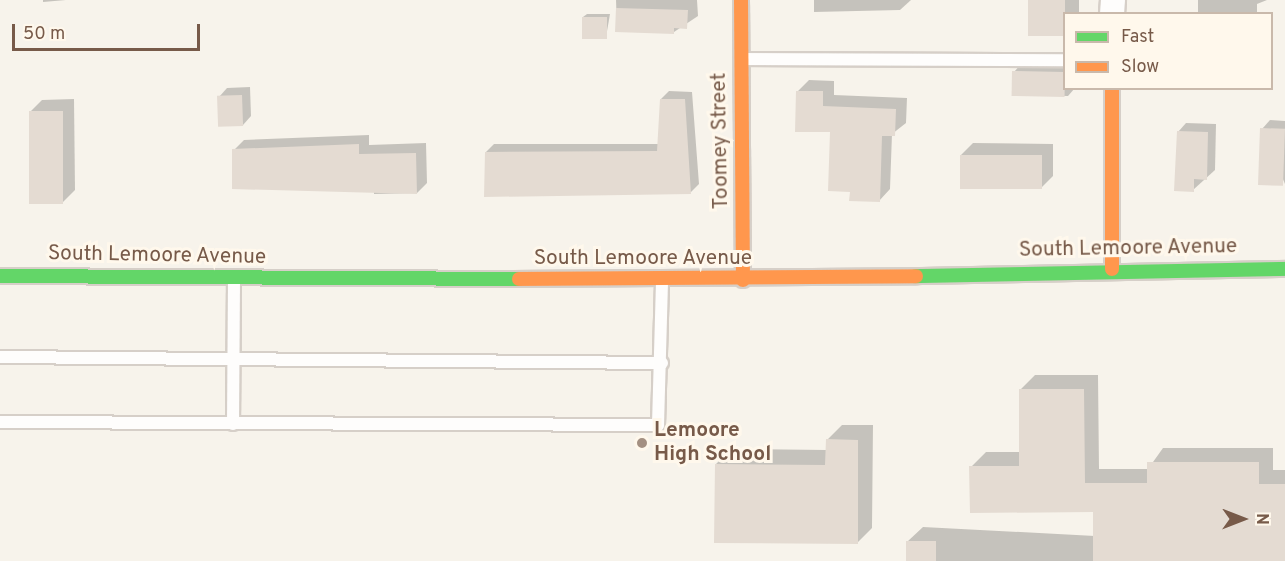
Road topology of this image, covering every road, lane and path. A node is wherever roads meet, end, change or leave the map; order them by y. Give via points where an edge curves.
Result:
1 (741, 0) edge
2 (741, 59) junction
3 (1063, 60) edge
4 (1112, 90) edge
5 (1112, 269) junction
6 (1285, 269) edge
7 (0, 276) edge
8 (234, 278) junction
9 (662, 280) junction
10 (743, 280) junction
11 (0, 357) edge
12 (235, 359) junction
13 (662, 363) junction
14 (0, 422) edge
15 (233, 424) junction

1 - 2 main road, Toomey Street
2 - 3 lane
2 - 10 main road, Toomey Street
4 - 5 main road
5 - 6 main road, South Lemoore Avenue
5 - 10 main road, South Lemoore Avenue
7 - 8 main road, South Lemoore Avenue
8 - 9 main road, South Lemoore Avenue
8 - 12 lane
9 - 10 main road, South Lemoore Avenue
9 - 13 lane
11 - 12 lane
12 - 13 lane
12 - 15 lane
13 - 15 lane via 658,425
14 - 15 lane

